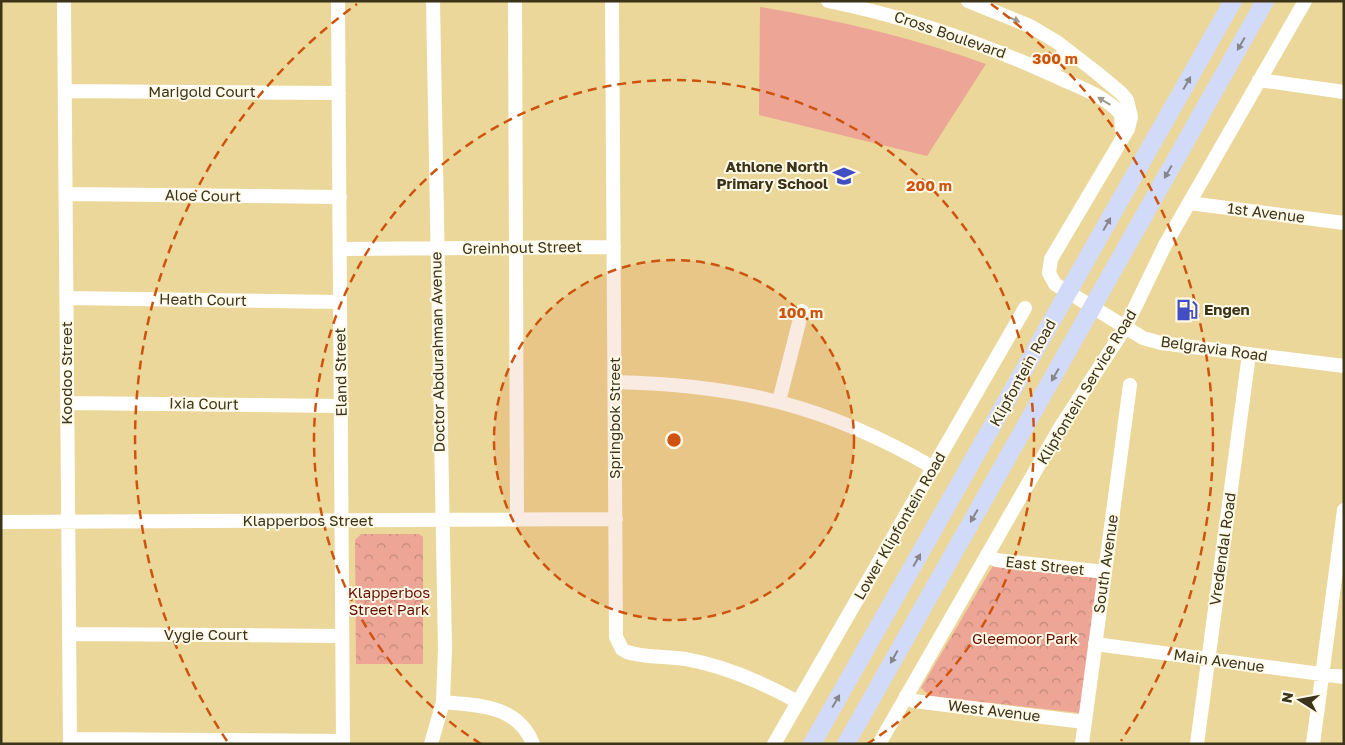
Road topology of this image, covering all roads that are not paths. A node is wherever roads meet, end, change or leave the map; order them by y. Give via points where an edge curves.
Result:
1 (64, 1) edge
2 (338, 1) edge
3 (433, 1) edge
4 (514, 1) edge
5 (612, 1) edge
6 (828, 1) edge
7 (968, 1) edge
8 (1233, 1) edge
9 (1266, 1) edge
10 (1305, 1) edge
11 (1066, 49) junction
12 (1051, 74) junction
13 (1259, 80) junction
14 (65, 91) junction
15 (339, 92) junction
16 (1344, 92) edge
17 (1120, 141) junction
18 (66, 194) junction
19 (340, 197) junction
20 (1189, 203) junction
21 (1344, 223) edge
22 (614, 247) junction
23 (340, 249) junction
24 (437, 249) junction
25 (517, 249) junction
26 (1068, 294) junction
27 (67, 298) junction
28 (340, 302) junction
29 (1025, 308) dead end
30 (1092, 308) junction
31 (802, 311) dead end
32 (1125, 328) junction
33 (1249, 354) junction
34 (1344, 366) edge
35 (615, 382) junction
36 (1130, 385) dead end
37 (779, 401) junction
38 (67, 403) junction
39 (342, 406) junction
40 (934, 468) junction
41 (1344, 510) edge
42 (616, 519) junction
43 (517, 520) junction
44 (68, 521) junction
45 (341, 521) junction
46 (441, 521) junction
47 (1, 522) edge
48 (987, 555) junction
49 (1105, 572) junction
50 (69, 634) junction
51 (342, 636) junction
52 (1095, 644) junction
53 (1208, 659) junction
54 (1322, 674) junction
55 (1344, 677) edge
56 (906, 696) junction
57 (443, 702) junction
58 (798, 702) junction
59 (1084, 722) junction
60 (70, 741) edge
61 (343, 742) edge
62 (431, 744) edge
63 (533, 744) edge
64 (774, 744) edge
65 (812, 744) edge
66 (846, 744) edge
67 (879, 744) edge
68 (1082, 744) edge
69 (1197, 744) edge
70 (1313, 744) edge

1 - 14 street, Koodoo Street
2 - 15 street, Eland Street
3 - 24 street, Doctor Abdurahman Avenue
4 - 25 street
5 - 22 street, Springbok Street
6 - 12 street, Cross Boulevard via 910,20 1010,55
7 -> 11 street, Cross Boulevard via 1030,26
26 -> 8 main road, Klipfontein Road
9 -> 30 main road, Klipfontein Road
10 - 13 street, Klipfontein Service Road
11 - 12 street
11 - 17 street, Cross Boulevard via 1127,100 1130,123
17 -> 12 street, Cross Boulevard via 1123,121 1114,106
13 - 16 street
13 - 20 street, Klipfontein Service Road
14 - 15 street, Marigold Court
14 - 18 street, Koodoo Street
15 - 19 street, Eland Street
17 - 26 street, Cross Boulevard via 1048,266 1054,284
18 - 19 street, Aloe Court
18 - 27 street, Koodoo Street
19 - 23 street, Eland Street
20 - 21 street, 1st Avenue
20 - 32 street, Klipfontein Service Road
22 - 25 street, Greinhout Street
22 - 35 street, Springbok Street
23 - 24 street, Greinhout Street
23 - 28 street, Eland Street
24 - 25 street, Greinhout Street
24 - 46 street, Doctor Abdurahman Avenue
25 - 43 street
26 - 30 street, Cross Boulevard
65 -> 26 main road, Klipfontein Road
27 - 28 street, Heath Court
27 - 38 street, Koodoo Street
28 - 39 street, Eland Street
29 - 40 street, Lower Klipfontein Road
30 - 32 street, Belgravia Road
30 -> 66 main road, Klipfontein Road
31 - 37 street
32 - 33 street, Belgravia Road via 1161,343
32 - 48 street, Klipfontein Service Road via 1072,407
33 - 34 street, Belgravia Road
33 - 53 street, Vredendal Road
35 - 37 street via 686,385
35 - 42 street, Springbok Street
36 - 49 street, South Avenue
37 - 40 street via 864,432
38 - 39 street, Ixia Court
38 - 44 street, Koodoo Street
39 - 45 street, Eland Street
40 - 58 street, Lower Klipfontein Road
41 - 54 street
42 - 43 street, Klapperbos Street
42 - 58 street, Springbok Street via 616,628 622,648 633,654 684,659 740,674
43 - 46 street, Klapperbos Street
44 - 45 street, Klapperbos Street
44 - 47 street, Klapperbos Street
44 - 50 street, Koodoo Street
45 - 46 street, Klapperbos Street
45 - 51 street, Eland Street
46 - 57 street, Doctor Abdurahman Avenue via 445,649
48 - 49 street, East Street via 996,560
48 - 56 street, Klipfontein Service Road
49 - 52 street, South Avenue
50 - 51 street, Vygie Court
50 - 60 street, Koodoo Street
51 - 61 street, Eland Street
52 - 53 street, Main Avenue
52 - 59 street, South Avenue
53 - 54 street, Main Avenue
53 - 69 street, Vredendal Road
54 - 55 street, Main Avenue
54 - 70 street
56 - 59 street, West Avenue via 914,701
56 - 67 street, Klipfontein Service Road
57 - 62 street, Doctor Abdurahman Avenue
57 - 63 street via 482,705 510,715 522,725
58 - 64 street, Lower Klipfontein Road
59 - 68 street, South Avenue
60 - 61 street

